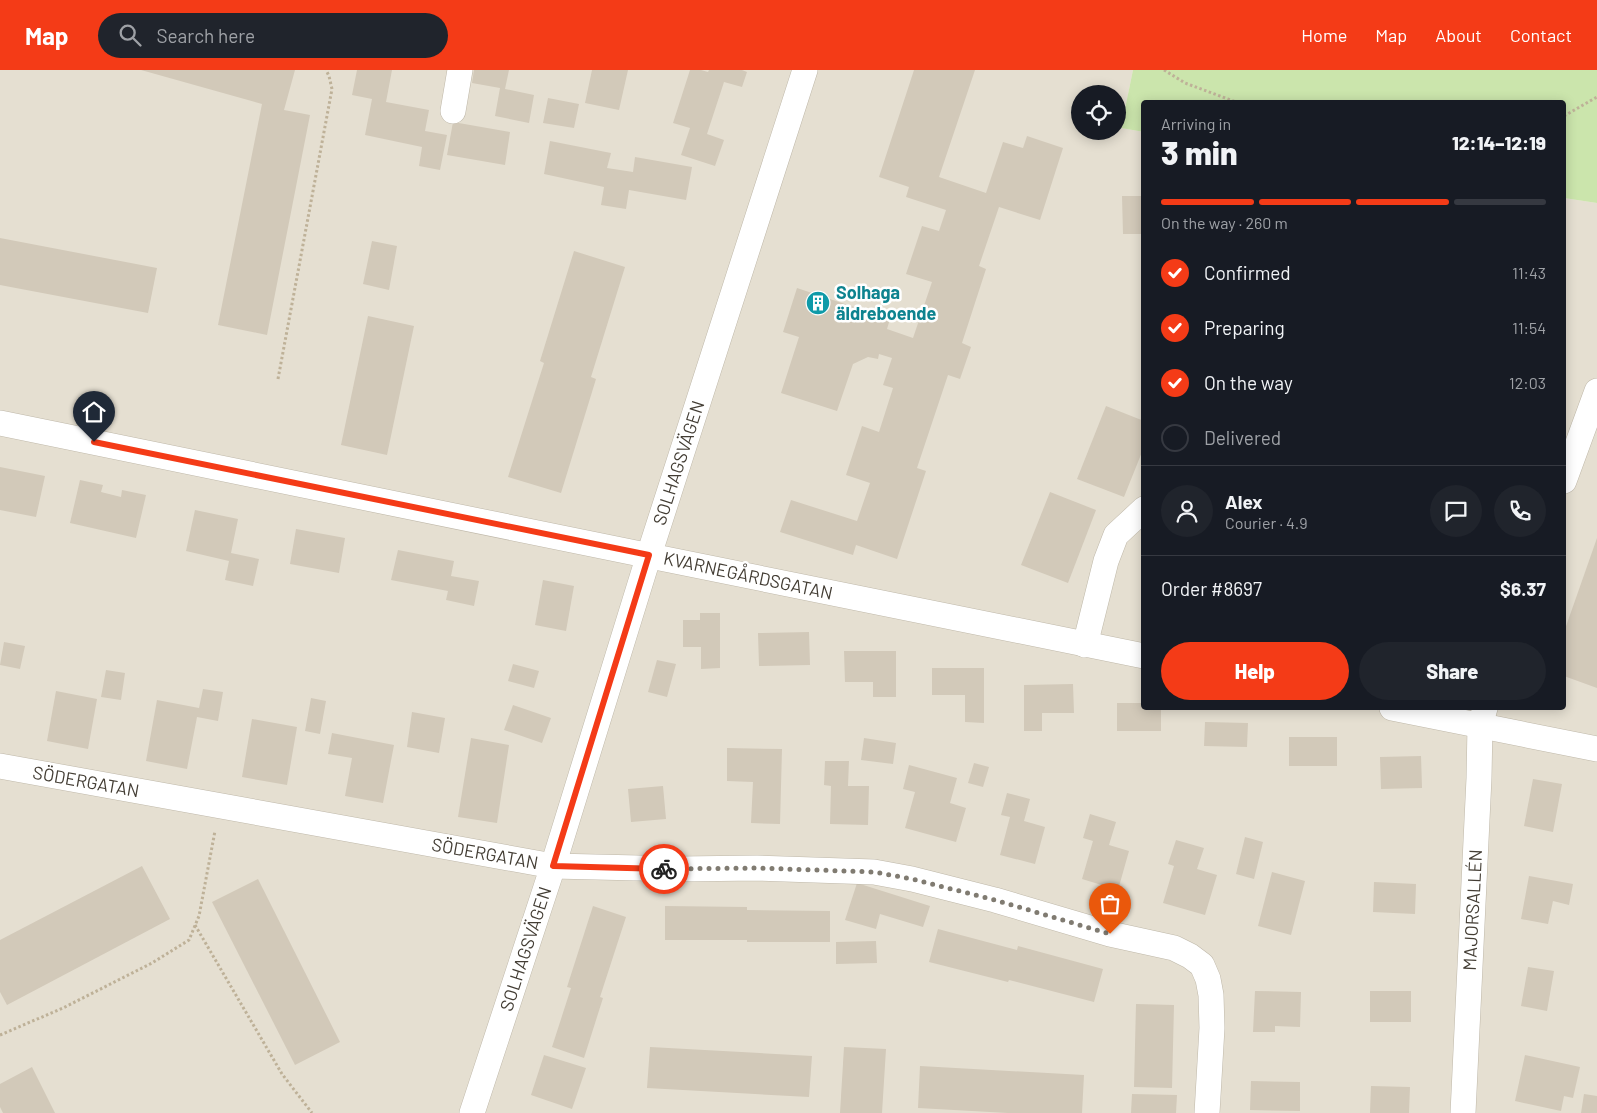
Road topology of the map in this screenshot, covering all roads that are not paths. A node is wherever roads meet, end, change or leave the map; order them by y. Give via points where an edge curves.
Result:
1 (460, 70) edge
2 (805, 70) edge
3 (453, 111) dead end
4 (1597, 391) edge
5 (0, 423) edge
6 (1566, 476) edge
7 (1141, 511) edge
8 (649, 555) junction
9 (1085, 645) junction
10 (1141, 655) edge
11 (1412, 710) edge
12 (1482, 717) edge
13 (1597, 749) edge
14 (0, 766) edge
15 (553, 866) junction
16 (472, 1113) edge
17 (1207, 1113) edge
18 (1463, 1113) edge

1 - 3 street
2 - 8 street, SOLHAGSVÄGEN
4 - 6 street
5 - 8 street, KVARNEGÅRDSGATAN
7 - 9 street via 1116,535 1106,561
8 - 9 street, KVARNEGÅRDSGATAN
8 - 15 street, SOLHAGSVÄGEN
9 - 10 street, KVARNEGÅRDSGATAN
11 - 12 street
12 - 13 street
12 - 18 street, MAJORSALLÉN
14 - 15 street, SÖDERGATAN
15 - 16 street, SOLHAGSVÄGEN
15 - 17 street, SÖDERGATAN via 874,872 995,900 1110,934 1174,948 1202,966 1208,978 1212,1028

